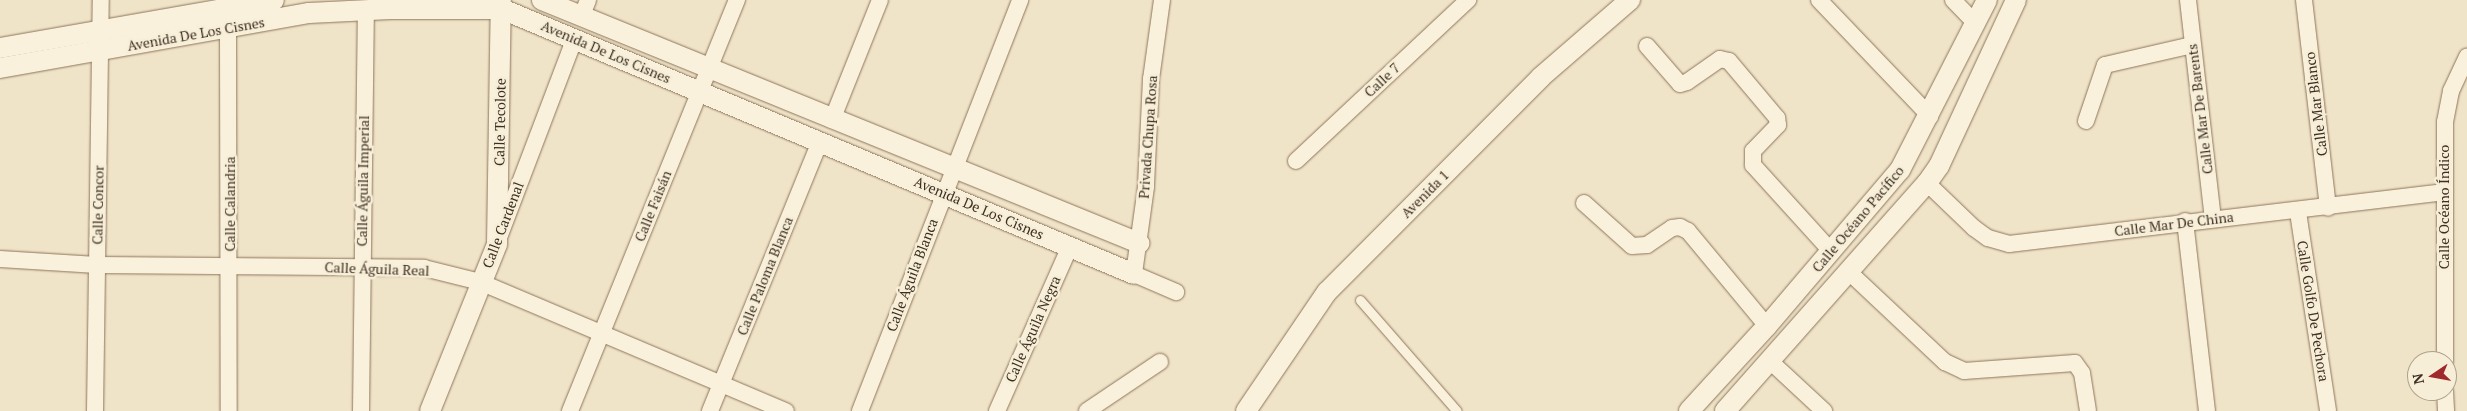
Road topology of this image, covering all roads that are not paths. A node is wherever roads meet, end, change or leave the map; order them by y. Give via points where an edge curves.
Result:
1 (101, 0) edge
2 (274, 0) edge
3 (542, 0) edge
4 (737, 0) edge
5 (880, 0) edge
6 (1020, 0) edge
7 (1162, 0) edge
8 (1468, 0) edge
9 (1630, 0) edge
10 (1818, 0) edge
11 (1953, 0) edge
12 (1987, 0) edge
13 (2016, 0) edge
14 (2188, 0) edge
15 (2304, 0) edge
16 (502, 5) edge
17 (585, 7) edge
18 (366, 10) junction
19 (221, 13) edge
20 (1976, 24) junction
21 (101, 29) junction
22 (575, 38) junction
23 (2192, 44) junction
24 (1647, 46) dead end
25 (0, 48) edge
26 (101, 51) junction
27 (2467, 56) edge
28 (0, 68) edge
29 (709, 70) junction
30 (700, 92) junction
31 (1930, 116) junction
32 (832, 120) junction
33 (2086, 121) dead end
34 (820, 142) junction
35 (1296, 160) dead end
36 (953, 168) junction
37 (1927, 183) junction
38 (944, 192) junction
39 (2443, 192) junction
40 (1584, 202) dead end
41 (2328, 208) junction
42 (2298, 212) junction
43 (2213, 218) junction
44 (2185, 221) junction
45 (1139, 243) junction
46 (497, 244) junction
47 (1070, 246) junction
48 (1831, 251) junction
49 (0, 259) edge
50 (97, 265) junction
51 (230, 265) junction
52 (361, 267) junction
53 (1849, 272) junction
54 (1134, 274) junction
55 (480, 282) junction
56 (1176, 292) dead end
57 (1360, 300) dead end
58 (1767, 326) junction
59 (601, 333) junction
60 (2445, 351) edge
61 (1770, 361) junction
62 (1160, 362) dead end
63 (721, 384) junction
64 (95, 411) edge
65 (229, 411) edge
66 (361, 411) edge
67 (430, 411) edge
68 (570, 411) edge
69 (710, 411) edge
70 (786, 411) edge
71 (860, 411) edge
72 (997, 411) edge
73 (1088, 411) edge
74 (1246, 411) edge
75 (1457, 411) edge
76 (1689, 411) edge
77 (1725, 411) edge
78 (1824, 411) edge
79 (2088, 411) edge
80 (2207, 411) edge
81 (2328, 411) edge

1 - 21 street, Calle Concor
2 - 19 street, Avenida De Los Cisnes
3 - 17 street, Avenida De Los Cisnes
4 - 29 street, Calle Faisán
5 - 32 street
6 - 36 street, Calle Águila Blanca
7 - 45 street, Privada Chupa Rosa via 1151,78 1146,187
8 - 35 street, Calle 7
9 - 74 street, Avenida 1 via 1541,77 1327,292
10 - 31 street
11 - 20 street
12 - 20 street, Calle Océano Pacífico
13 - 37 street, Calle Océano Pacífico via 1939,166
14 - 23 street, Calle Mar De Barents
15 - 41 street, Calle Mar Blanco
16 - 18 street, Avenida De Los Cisnes
16 - 22 street, Avenida De Los Cisnes
16 - 46 street, Calle Tecolote
17 - 29 street, Avenida De Los Cisnes
18 - 19 street, Avenida De Los Cisnes
18 - 52 street, Calle Águila Imperial
19 - 21 street, Avenida De Los Cisnes
19 - 26 street, Avenida De Los Cisnes
19 - 51 street, Calle Calandria
20 - 31 street, Calle Océano Pacífico
21 - 25 street, Avenida De Los Cisnes
21 - 26 street, Calle Concor
22 - 30 street, Avenida De Los Cisnes
22 - 46 street, Calle Cardenal
23 - 33 street via 2105,65
23 - 43 street, Calle Mar De Barents
24 - 48 street via 1680,84 1720,59 1729,60 1777,118 1778,125 1753,151 1753,166
26 - 28 street, Avenida De Los Cisnes
26 - 50 street, Calle Concor
27 - 39 street, Calle Océano Índico via 2451,91 2445,122
29 - 30 street, Calle Faisán
29 - 32 street, Avenida De Los Cisnes
30 - 34 street, Avenida De Los Cisnes
30 - 59 street, Calle Faisán
31 - 48 street, Calle Océano Pacífico via 1900,170
32 - 36 street, Avenida De Los Cisnes
34 - 38 street, Avenida De Los Cisnes
34 - 63 street, Calle Paloma Blanca
36 - 38 street, Calle Águila Blanca
36 - 45 street, Avenida De Los Cisnes
37 - 44 street, Calle Mar De China via 1974,228 1988,238 2009,244
37 - 53 street, Calle Océano Pacífico
38 - 47 street, Avenida De Los Cisnes
38 - 71 street, Calle Águila Blanca
39 - 41 street, Calle Mar De China
39 - 60 street, Calle Océano Índico
40 - 58 street via 1632,246 1647,245 1672,228 1688,231
41 - 42 street, Calle Mar De China
42 - 43 street, Calle Mar De China
42 - 81 street, Calle Golfo De Pechora
43 - 44 street, Calle Mar De China
44 - 80 street
45 - 54 street, Privada Chupa Rosa
46 - 55 street, Calle Cardenal
47 - 54 street, Avenida De Los Cisnes
47 - 72 street, Calle Águila Negra
48 - 58 street, Calle Océano Pacífico
49 - 50 street, Calle Águila Real
50 - 51 street, Calle Águila Real
50 - 64 street, Calle Concor
51 - 52 street, Calle Águila Real
51 - 65 street, Calle Calandria
52 - 55 street, Calle Águila Real via 424,268
52 - 66 street, Calle Águila Imperial
53 - 61 street, Calle Océano Pacífico
53 - 79 street via 1945,362 1964,371 2075,363 2082,373
54 - 56 street, Avenida De Los Cisnes
55 - 59 street, Calle Águila Real
55 - 67 street, Calle Cardenal
57 - 75 lane
58 - 76 street, Calle Océano Pacífico
59 - 63 street, Calle Águila Real
59 - 68 street, Calle Faisán
61 - 77 street, Calle Océano Pacífico
61 - 78 street
62 - 73 street
63 - 69 street, Calle Paloma Blanca
63 - 70 street, Calle Águila Real

